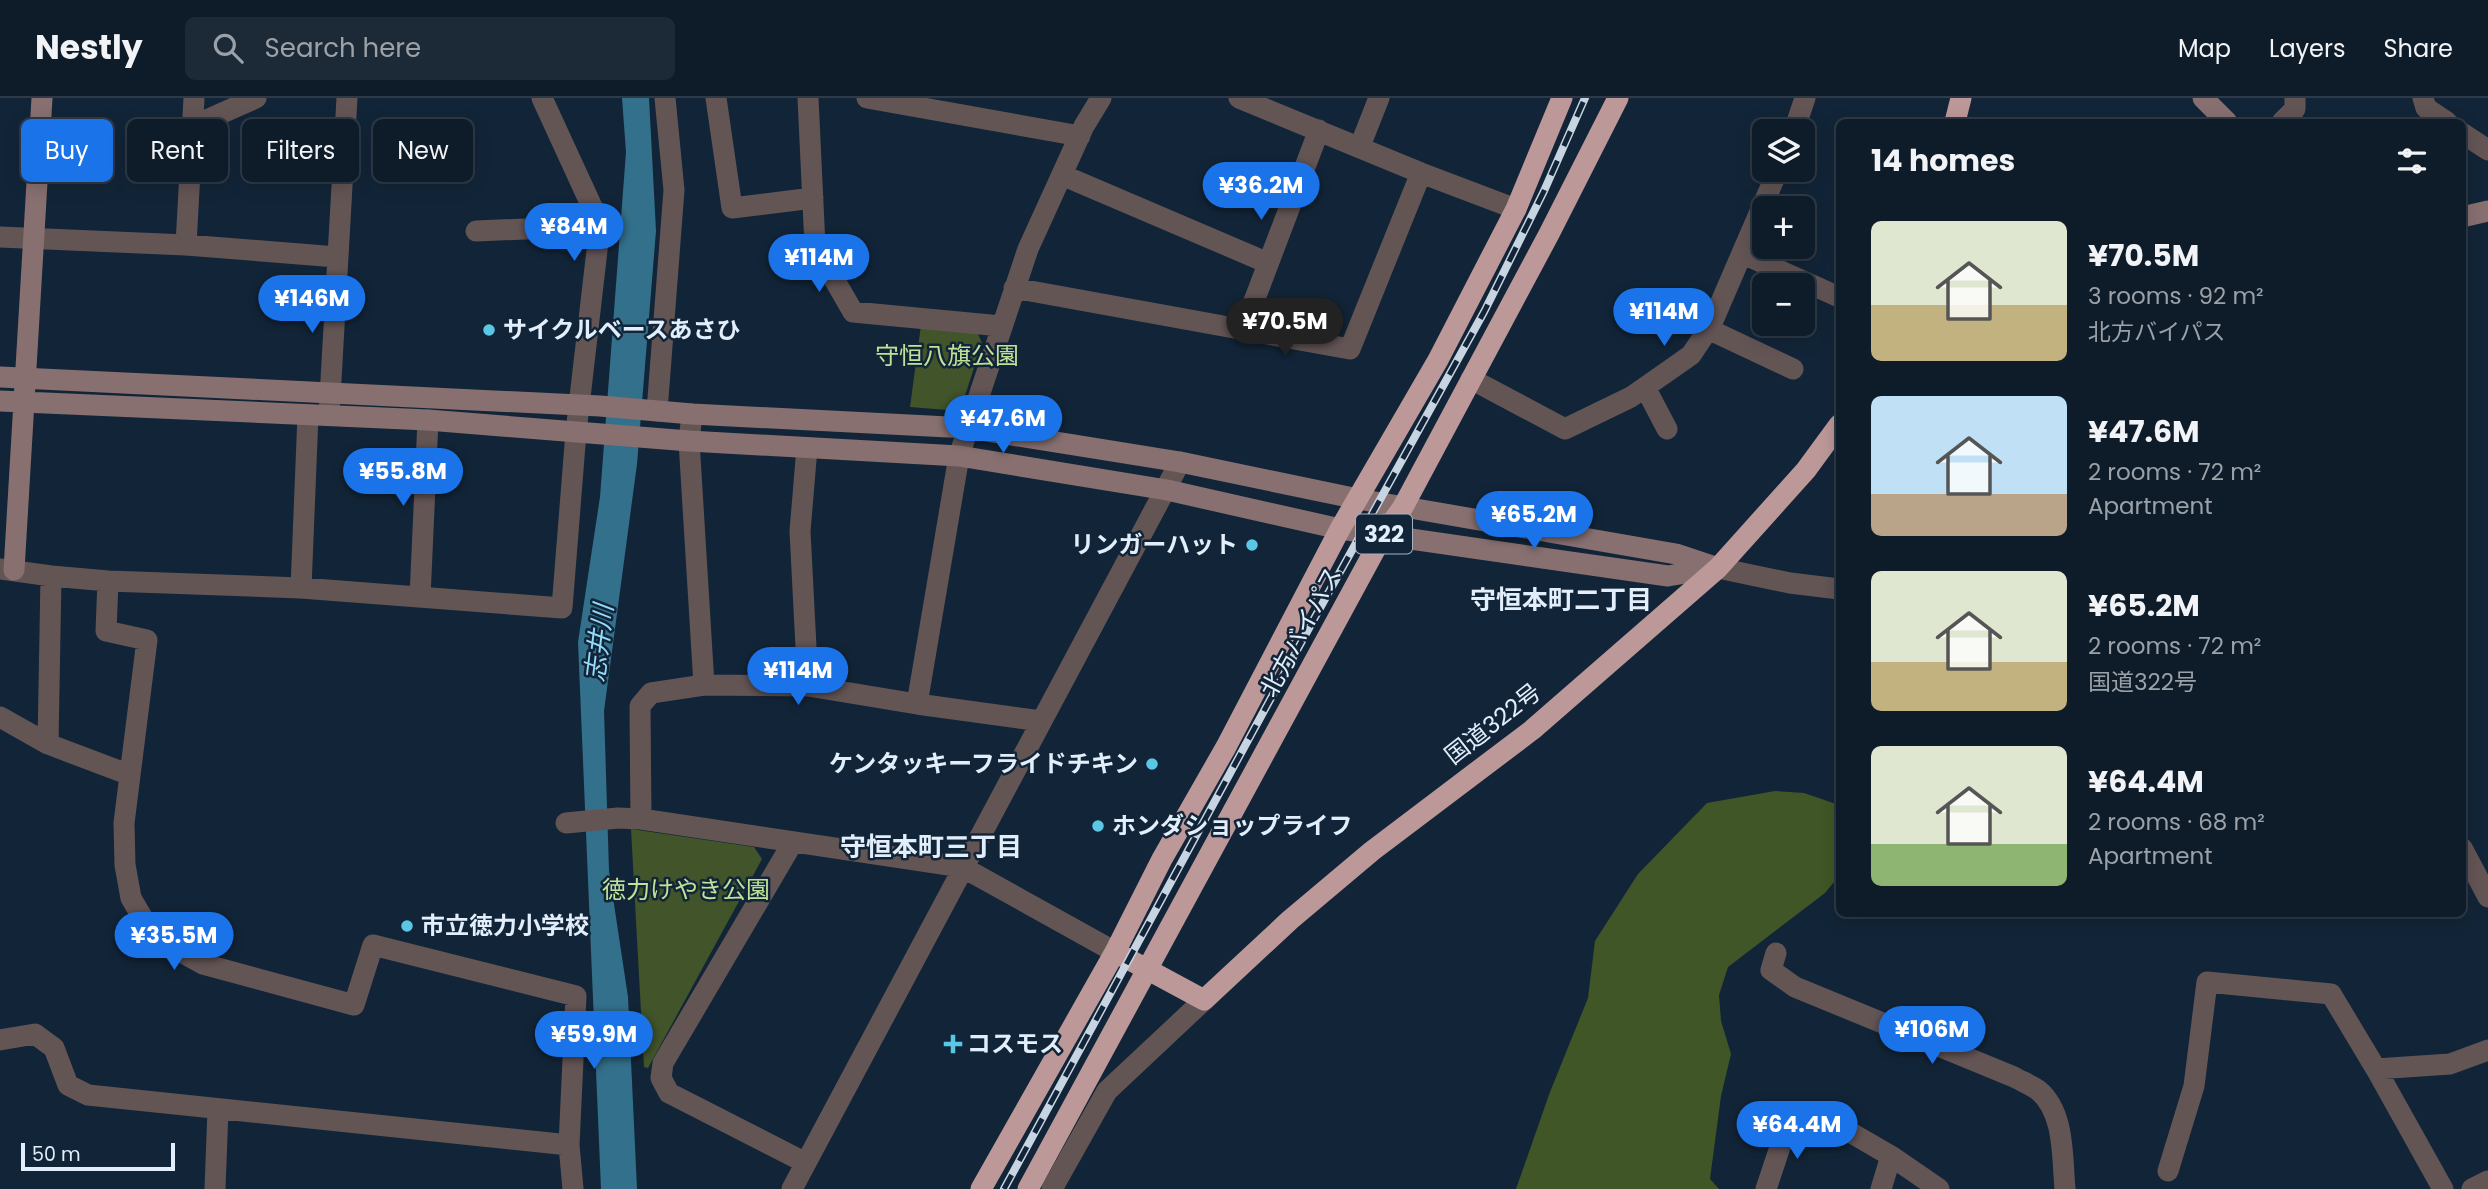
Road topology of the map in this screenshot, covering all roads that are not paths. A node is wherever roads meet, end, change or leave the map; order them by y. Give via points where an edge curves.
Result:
1 (42, 98) edge
2 (194, 98) edge
3 (256, 98) edge
4 (347, 98) edge
5 (542, 98) edge
6 (665, 98) edge
7 (716, 98) edge
8 (808, 98) edge
9 (867, 98) edge
10 (1101, 98) edge
11 (1239, 98) edge
12 (1379, 98) edge
13 (1562, 98) edge
14 (1618, 98) edge
15 (1805, 98) edge
16 (1961, 98) edge
17 (2203, 98) edge
18 (2423, 98) edge
19 (193, 119) edge
20 (209, 119) edge
21 (1798, 119) edge
22 (1956, 119) edge
23 (2224, 119) edge
24 (2442, 119) edge
25 (1319, 130) junction
26 (1080, 136) junction
27 (2466, 136) edge
28 (1360, 146) junction
29 (2488, 150) edge
30 (1421, 173) junction
31 (1062, 174) junction
32 (190, 182) edge
33 (1773, 182) edge
34 (813, 198) junction
35 (1516, 209) junction
36 (2488, 211) edge
37 (2466, 216) edge
38 (597, 226) junction
39 (476, 232) dead end
40 (0, 237) edge
41 (34, 239) junction
42 (186, 246) junction
43 (1743, 254) junction
44 (337, 257) junction
45 (1268, 263) junction
46 (1014, 288) junction
47 (1836, 296) edge
48 (1001, 326) junction
49 (1708, 329) junction
50 (1243, 330) junction
51 (1793, 369) dead end
52 (0, 377) edge
53 (26, 378) junction
54 (1471, 379) junction
55 (1646, 387) junction
56 (330, 393) junction
57 (0, 401) edge
58 (24, 402) junction
59 (591, 405) junction
60 (653, 410) junction
61 (692, 414) junction
62 (318, 415) junction
63 (428, 420) junction
64 (968, 428) junction
65 (1667, 429) dead end
66 (1836, 429) edge
67 (585, 433) junction
68 (688, 442) junction
69 (807, 448) junction
70 (959, 456) junction
71 (1180, 462) junction
72 (1167, 490) junction
73 (1358, 499) junction
74 (1403, 507) junction
75 (1340, 529) junction
76 (1382, 535) junction
77 (1718, 568) junction
78 (7, 569) edge
79 (51, 576) junction
80 (108, 581) junction
81 (301, 588) junction
82 (1836, 589) edge
83 (420, 597) junction
84 (704, 685) junction
85 (808, 686) junction
86 (917, 704) junction
87 (0, 717) edge
88 (1041, 721) junction
89 (48, 744) junction
90 (130, 775) junction
91 (641, 819) junction
92 (573, 822) dead end
93 (793, 842) junction
94 (2466, 856) edge
95 (962, 867) junction
96 (2488, 897) edge
97 (1115, 952) junction
98 (1776, 953) dead end
99 (1149, 969) junction
100 (1204, 1000) junction
101 (0, 1040) edge
102 (2488, 1050) edge
103 (2376, 1069) junction
104 (218, 1109) junction
105 (569, 1145) junction
106 (1891, 1156) junction
107 (807, 1163) junction
108 (2168, 1171) dead end
109 (2488, 1181) edge
110 (215, 1189) edge
111 (573, 1189) edge
112 (792, 1189) edge
113 (981, 1189) edge
114 (1028, 1189) edge
115 (1052, 1189) edge
116 (1766, 1189) edge
117 (1881, 1189) edge
118 (1939, 1189) edge
119 (2065, 1189) edge
120 (2443, 1189) edge
121 (2473, 1189) edge

1 - 41 street
2 - 19 street
3 - 20 street
4 - 44 street
5 - 38 street
6 - 60 street via 674,190
7 - 34 street via 732,208
8 - 34 street
9 - 26 street
10 - 26 street
11 - 25 street
12 - 28 street
13 - 35 highway, 北方バイパス / 322
14 - 54 highway, 北方バイパス / 322
15 - 21 street
16 - 22 highway
17 - 23 street
18 - 24 street via 2426,108
25 - 28 street
25 - 45 street
26 - 31 street
27 - 29 street
28 - 30 street
30 - 35 street
30 - 50 street via 1350,349
31 - 45 street
31 - 46 street
32 - 42 street
33 - 43 street
34 - 48 street via 815,246 853,312
35 - 73 highway, 北方バイパス / 322
36 - 37 street
38 - 39 street
38 - 59 street
40 - 41 street
41 - 42 street
41 - 53 street
42 - 44 street
43 - 47 street
43 - 49 street
44 - 56 street
45 - 50 street
46 - 48 street
46 - 50 street
48 - 64 street
49 - 51 street
49 - 55 street via 1691,355
52 - 53 street
53 - 56 street
53 - 58 street
54 - 55 street via 1565,429
54 - 74 highway, 北方バイパス / 322
55 - 65 street
56 - 59 street
56 - 62 street
57 - 58 street
58 - 62 street
58 - 78 street
59 - 60 street
59 - 67 street
60 - 61 street
61 - 64 street
61 - 68 street
62 - 63 street
62 - 81 street
63 - 67 street
63 - 83 street
64 - 70 street
64 - 71 street
66 - 77 highway, 国道322号 via 1806,470
67 - 68 street
67 - 83 street via 562,608
68 - 69 street
68 - 84 street
69 - 70 street
69 - 85 street via 800,531
70 - 72 street
70 - 86 street
71 - 72 street
71 - 73 street
72 - 75 street
72 - 88 street
73 - 74 street
73 - 75 highway, 北方バイパス / 322
74 - 76 highway, 北方バイパス / 322
74 - 77 street via 1676,554
75 - 76 street
75 - 97 highway, 北方バイパス / 322
76 - 77 street via 1668,576
76 - 99 highway, 北方バイパス / 322
77 - 82 street
77 - 100 highway, 国道322号 via 1532,730 1372,851
78 - 79 street
79 - 80 street
79 - 89 street
80 - 81 street
80 - 90 street via 106,631 147,639
81 - 83 street
84 - 85 street
84 - 91 street via 651,692 639,706
85 - 86 street
86 - 88 street
87 - 89 street
88 - 95 street
89 - 90 street
90 - 105 street via 124,823 131,898 149,929 163,942 203,964 354,1005 373,945 576,996
91 - 92 street
91 - 93 street
93 - 95 street
93 - 107 street via 663,1063 661,1078 669,1093
94 - 96 street
95 - 97 street
95 - 107 street
97 - 99 highway
97 - 113 highway, 322
98 - 119 street via 1771,970 1796,987 2038,1090 2052,1106 2058,1124
99 - 100 highway
99 - 114 highway, 322
100 - 115 street via 1107,1091
101 - 104 street via 35,1034 54,1048 68,1085 88,1095
102 - 103 street via 2450,1064
103 - 108 street via 2332,994 2207,982 2194,1086
103 - 120 street
104 - 105 street
104 - 110 street
105 - 111 street
106 - 116 street via 1829,1119 1803,1116 1785,1132
106 - 117 street
106 - 118 street
107 - 112 street
109 - 121 street

